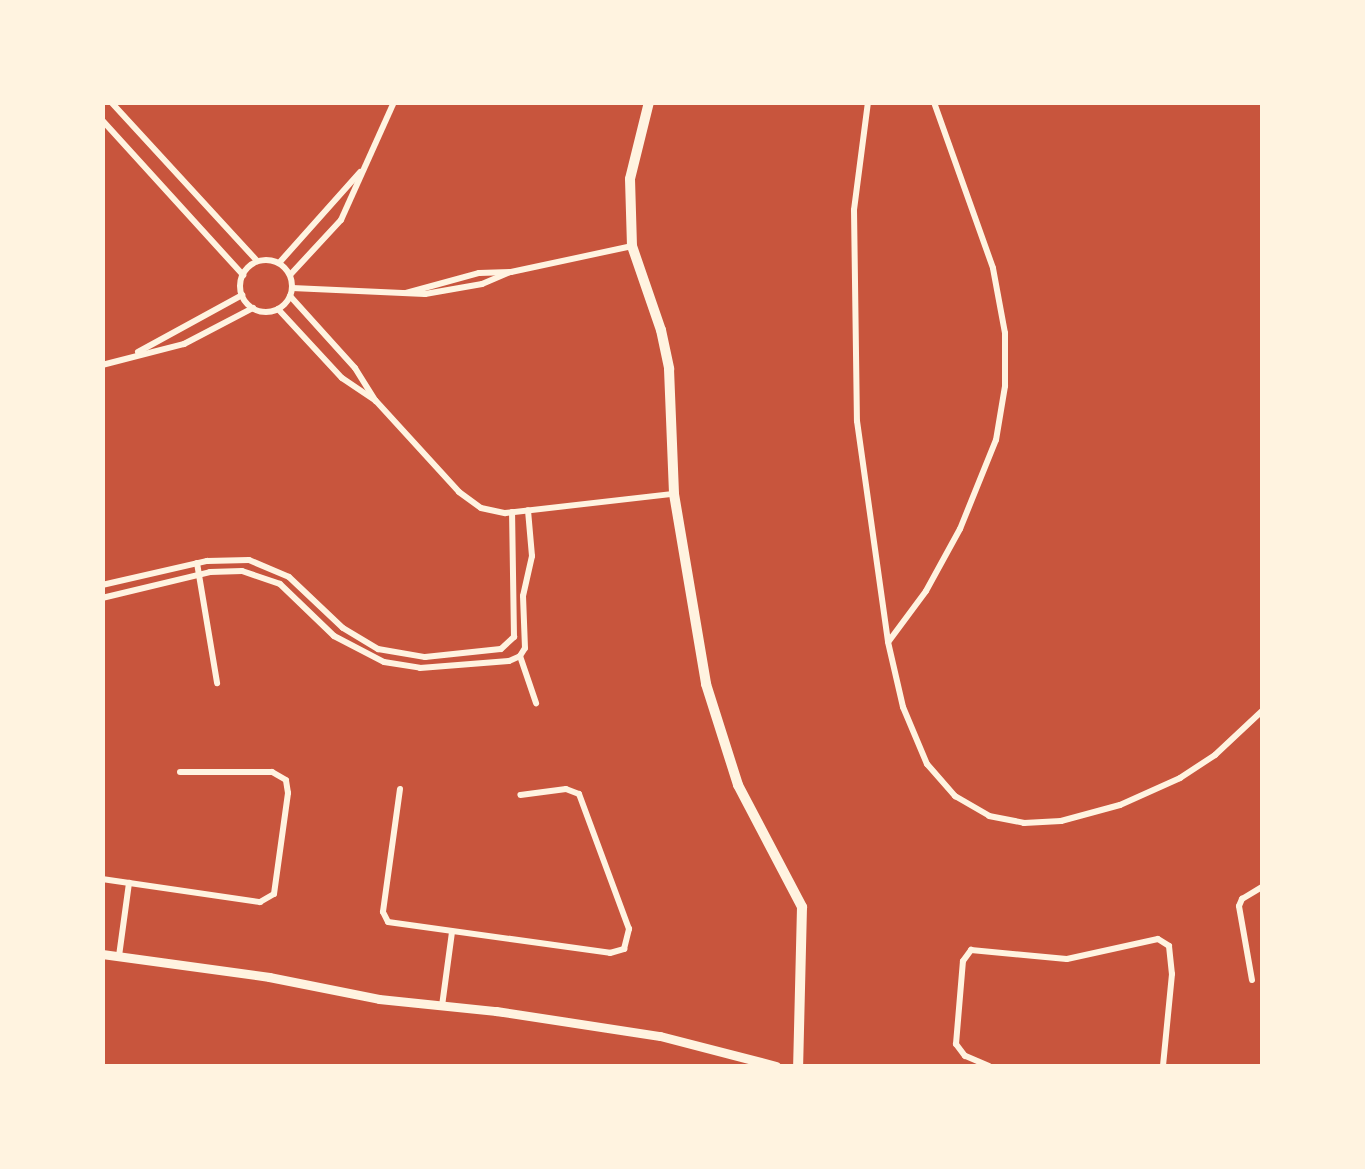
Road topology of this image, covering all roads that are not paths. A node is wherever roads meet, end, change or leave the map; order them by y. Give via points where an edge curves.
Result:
1 (111, 102) edge
2 (394, 102) edge
3 (649, 102) edge
4 (868, 102) edge
5 (934, 102) edge
6 (102, 120) edge
7 (364, 167) junction
8 (175, 172) junction
9 (161, 184) junction
10 (632, 246) junction
11 (257, 262) junction
12 (279, 263) junction
13 (243, 274) junction
14 (290, 275) junction
15 (291, 292) junction
16 (242, 295) junction
17 (253, 308) junction
18 (278, 309) junction
19 (128, 358) junction
20 (102, 365) edge
21 (376, 401) junction
22 (674, 494) junction
23 (528, 510) junction
24 (512, 512) junction
25 (197, 564) junction
26 (199, 575) junction
27 (102, 585) edge
28 (102, 598) edge
29 (888, 642) junction
30 (520, 656) junction
31 (217, 682) dead end
32 (536, 703) dead end
33 (1262, 711) edge
34 (180, 772) dead end
35 (400, 789) dead end
36 (520, 795) dead end
37 (102, 879) edge
38 (129, 883) junction
39 (1262, 887) edge
40 (452, 932) junction
41 (102, 954) edge
42 (119, 956) junction
43 (1252, 980) dead end
44 (441, 1007) junction
45 (776, 1066) edge
46 (798, 1066) edge
47 (989, 1066) edge
48 (1163, 1066) edge

1 - 8 street
2 - 7 street
3 - 10 main road via 630,179
4 - 29 street via 854,210 854,358 866,512
5 - 29 street via 993,268 1005,333 1005,386 996,440 960,529
6 - 9 street
7 - 12 street
7 - 14 street via 341,220
8 - 9 street
8 - 11 street
9 - 13 street
10 - 15 street via 406,292
10 - 22 main road via 666,351
11 - 12 street
11 - 13 street
12 - 14 street
13 - 16 street
14 - 15 street
15 - 18 street
15 - 21 street
16 - 17 street
16 - 19 street
17 - 18 street
17 - 19 street via 184,344
18 - 21 street via 342,378
19 - 20 street
21 - 24 street via 466,498 490,511
22 - 23 street
22 - 46 main road via 695,632 720,735 744,797 802,907
23 - 24 street
23 - 30 street via 532,556
24 - 25 street via 514,637 501,649 426,657 390,653 343,628 279,571 238,559
25 - 26 street
25 - 27 street
26 - 28 street
26 - 30 street via 242,571 272,580 347,645 396,666
26 - 31 street
29 - 33 street via 910,726 934,774 965,804 1014,822 1061,821 1152,793 1206,761
30 - 32 street
34 - 38 street via 272,772 286,780 274,894 260,902
35 - 40 street via 384,916 391,924
36 - 40 street via 579,794 629,942 610,953
37 - 38 street
38 - 42 street
39 - 43 street via 1239,906
40 - 44 street
41 - 42 street
42 - 44 street
44 - 45 street via 689,1041
47 - 48 street via 956,1044 963,962 971,950 1066,959 1158,939 1169,946 1172,974

